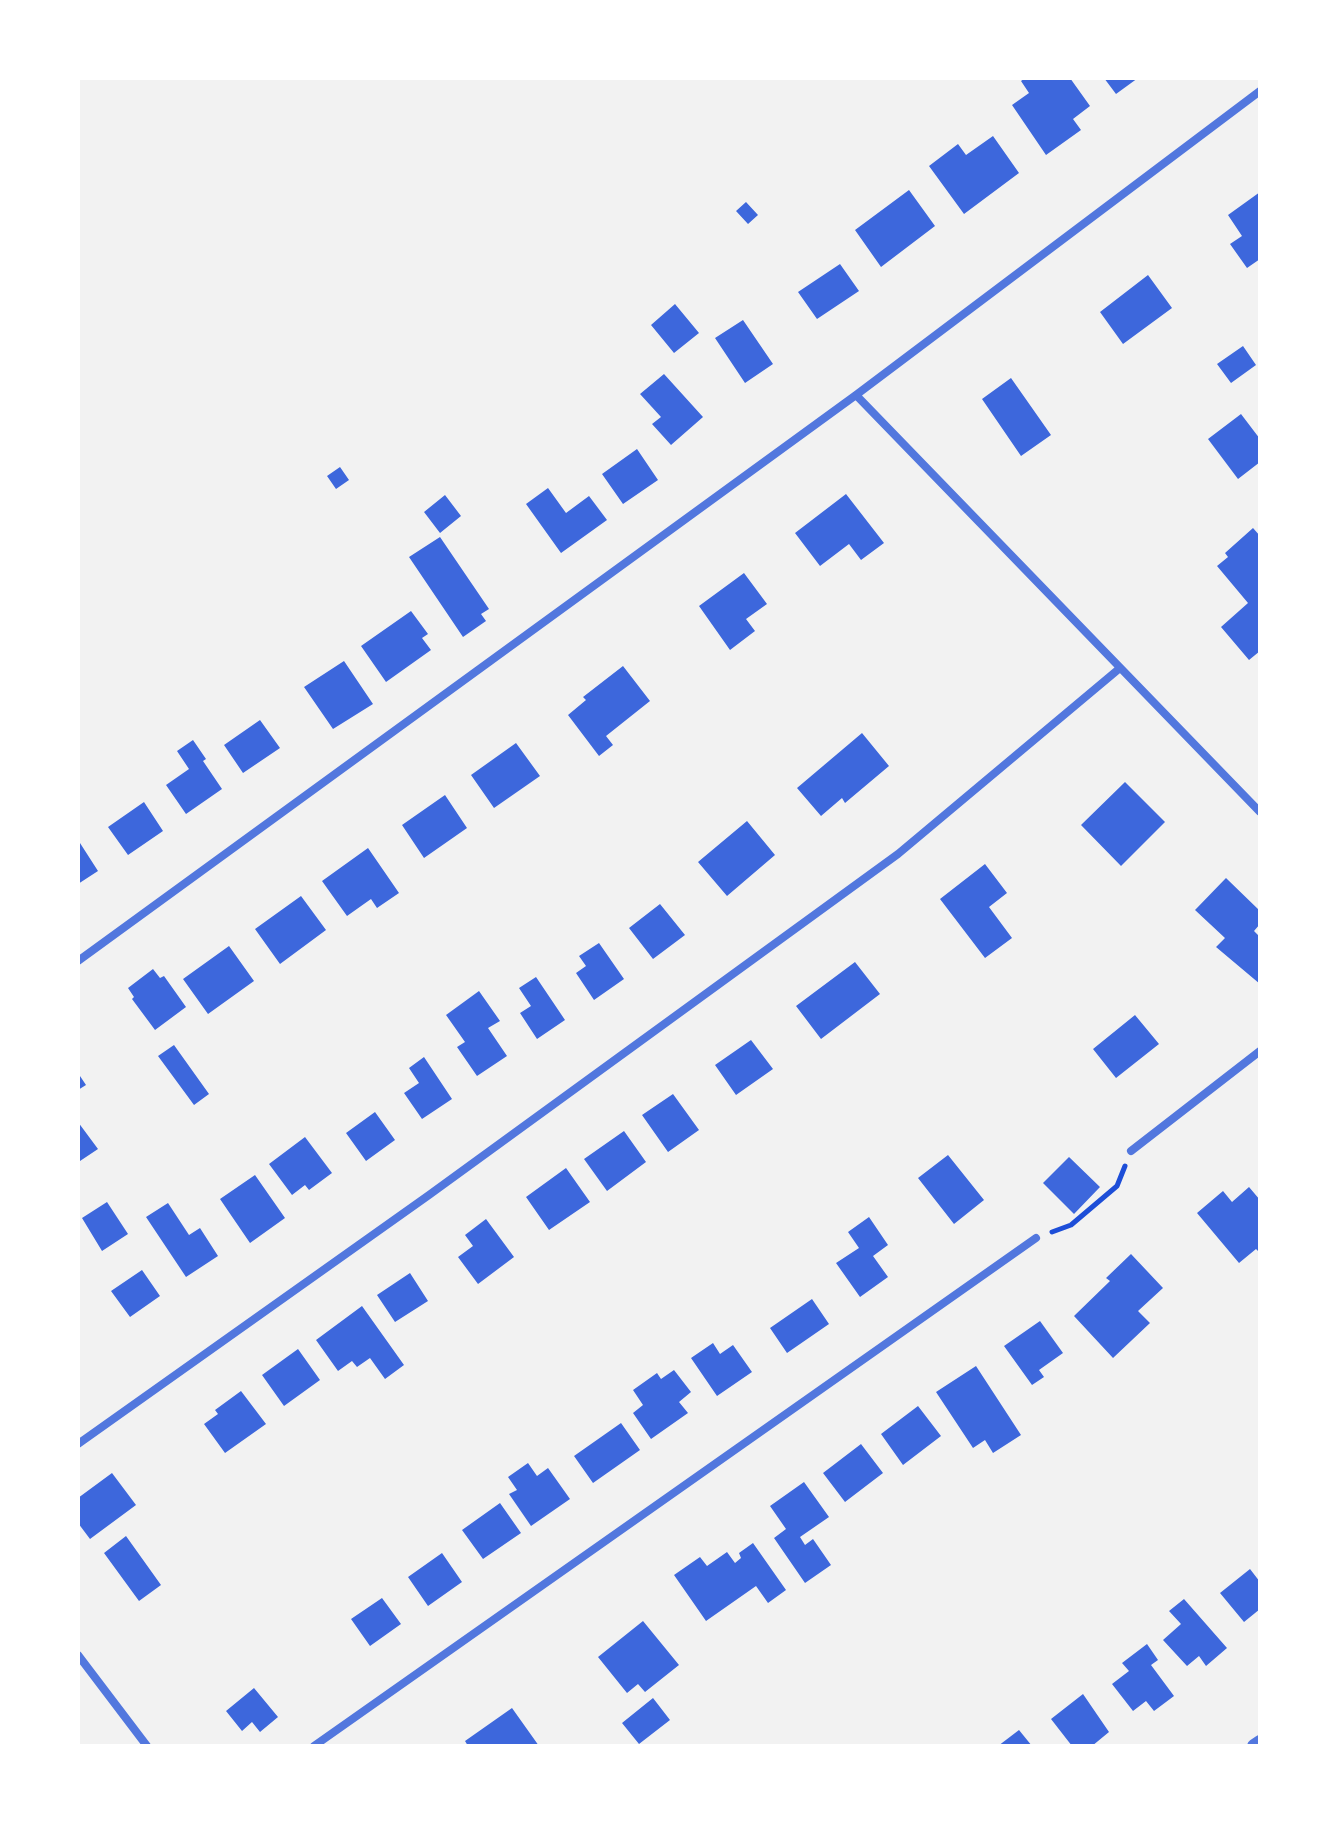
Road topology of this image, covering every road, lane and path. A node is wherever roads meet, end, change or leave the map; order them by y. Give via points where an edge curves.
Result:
1 (1260, 91) edge
2 (856, 395) junction
3 (1120, 668) junction
4 (1260, 812) edge
5 (78, 961) edge
6 (1260, 1051) edge
7 (1131, 1151) joint
8 (1036, 1238) joint
9 (78, 1444) edge
10 (78, 1655) edge
11 (1260, 1742) edge
12 (147, 1746) edge
13 (314, 1746) edge
14 (1254, 1746) edge

1 - 2 street
2 - 3 street
2 - 5 street
3 - 4 street
3 - 9 street via 898,854
6 - 7 street
7 - 8 path via 1117,1186 1071,1225
8 - 13 street
10 - 12 street
11 - 14 street

